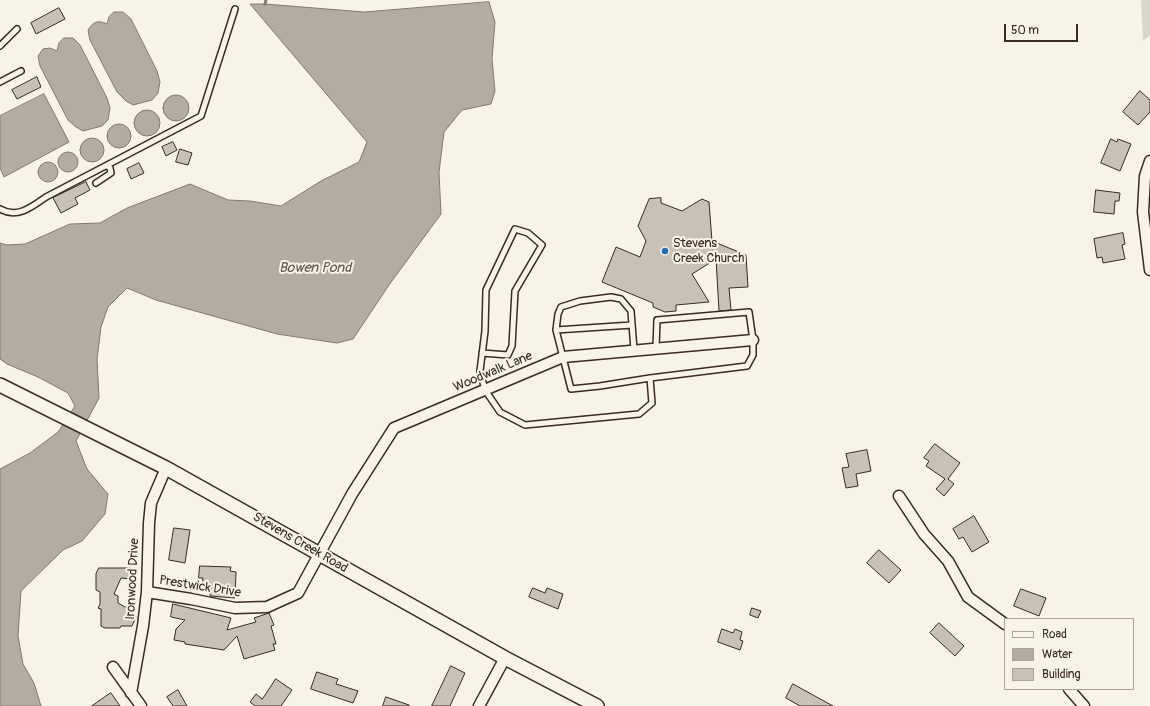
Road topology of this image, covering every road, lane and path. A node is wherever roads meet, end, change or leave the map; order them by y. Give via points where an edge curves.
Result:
1 (235, 9) dead end
2 (17, 29) dead end
3 (0, 46) edge
4 (21, 71) dead end
5 (0, 82) edge
6 (1150, 161) edge
7 (107, 166) junction
8 (96, 183) dead end
9 (0, 209) edge
10 (1150, 270) edge
11 (632, 325) junction
12 (556, 330) junction
13 (753, 340) junction
14 (656, 348) junction
15 (634, 350) junction
16 (482, 353) junction
17 (563, 356) junction
18 (650, 378) junction
19 (0, 385) edge
20 (485, 390) junction
21 (166, 468) junction
22 (899, 496) dead end
23 (318, 554) junction
24 (147, 592) junction
25 (1004, 623) edge
26 (504, 658) junction
27 (113, 667) dead end
28 (1070, 690) edge
29 (131, 693) junction
30 (141, 706) edge
31 (479, 706) edge
32 (597, 706) edge
33 (1084, 706) edge

1 - 7 lane via 201,116
2 - 3 lane
4 - 5 lane
6 - 10 street via 1145,176 1142,212
7 - 8 lane via 110,173
7 - 9 lane via 46,197 27,210 6,213
11 - 12 lane
11 - 12 lane via 631,311 621,299 611,297 580,301 561,307
11 - 15 lane
12 - 17 lane
13 - 14 street, Woodwalk Lane
13 - 14 lane via 749,312 657,320
13 - 18 lane via 753,355 747,366
14 - 15 street, Woodwalk Lane
15 - 17 street, Woodwalk Lane
16 - 16 lane via 508,355 512,346 515,291 542,245 528,234 516,229 486,290
16 - 20 lane via 480,371
17 - 18 lane via 570,389
17 - 20 street, Woodwalk Lane
18 - 20 lane via 652,403 639,414 525,426 500,412
19 - 21 street, Stevens Creek Road
20 - 23 street, Woodwalk Lane via 394,428
21 - 23 street, Stevens Creek Road
21 - 24 street, Ironwood Drive via 151,503
22 - 25 street via 924,534 948,561 968,597
23 - 24 street, Prestwick Drive via 298,592 267,607 235,608
23 - 26 street, Stevens Creek Road
24 - 29 street, Ironwood Drive
26 - 31 street
26 - 32 street, Stevens Creek Road
27 - 29 street
28 - 33 street
29 - 30 street

